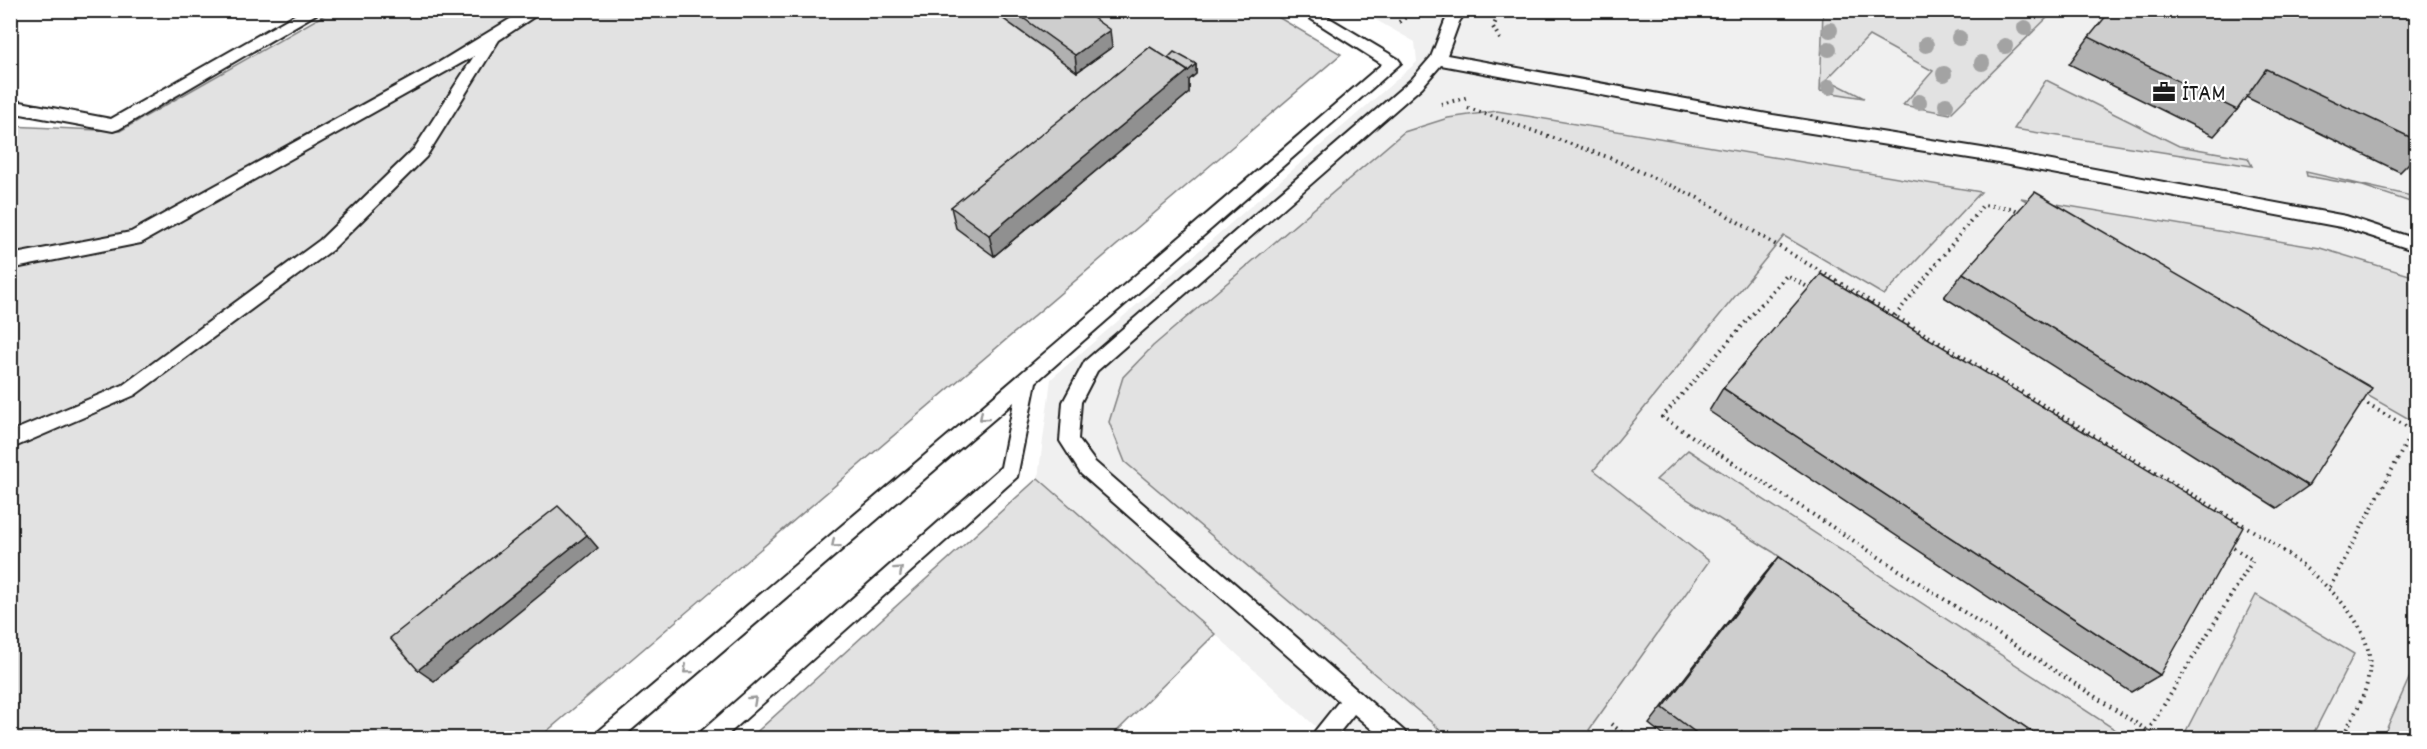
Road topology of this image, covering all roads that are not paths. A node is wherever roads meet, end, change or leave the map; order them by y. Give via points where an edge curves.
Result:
1 (537, 10) edge
2 (1304, 10) edge
3 (1460, 10) edge
4 (304, 13) edge
5 (493, 37) junction
6 (1438, 59) junction
7 (10, 106) edge
8 (2416, 245) edge
9 (10, 262) edge
10 (1028, 379) junction
11 (10, 441) edge
12 (1353, 700) junction
13 (606, 738) edge
14 (709, 738) edge
15 (1322, 738) edge
16 (1397, 738) edge

1 - 5 lane
2 - 10 lane via 1392,63
3 - 6 lane
4 - 7 lane via 113,125
5 - 9 lane via 135,238
5 - 11 lane via 420,153 326,245 129,390
6 - 8 lane via 2346,222
6 - 12 lane via 1417,83 1091,366 1072,402 1069,441 1088,468
10 -> 13 lane
14 -> 10 lane via 1010,471
12 - 15 lane
12 - 16 lane

